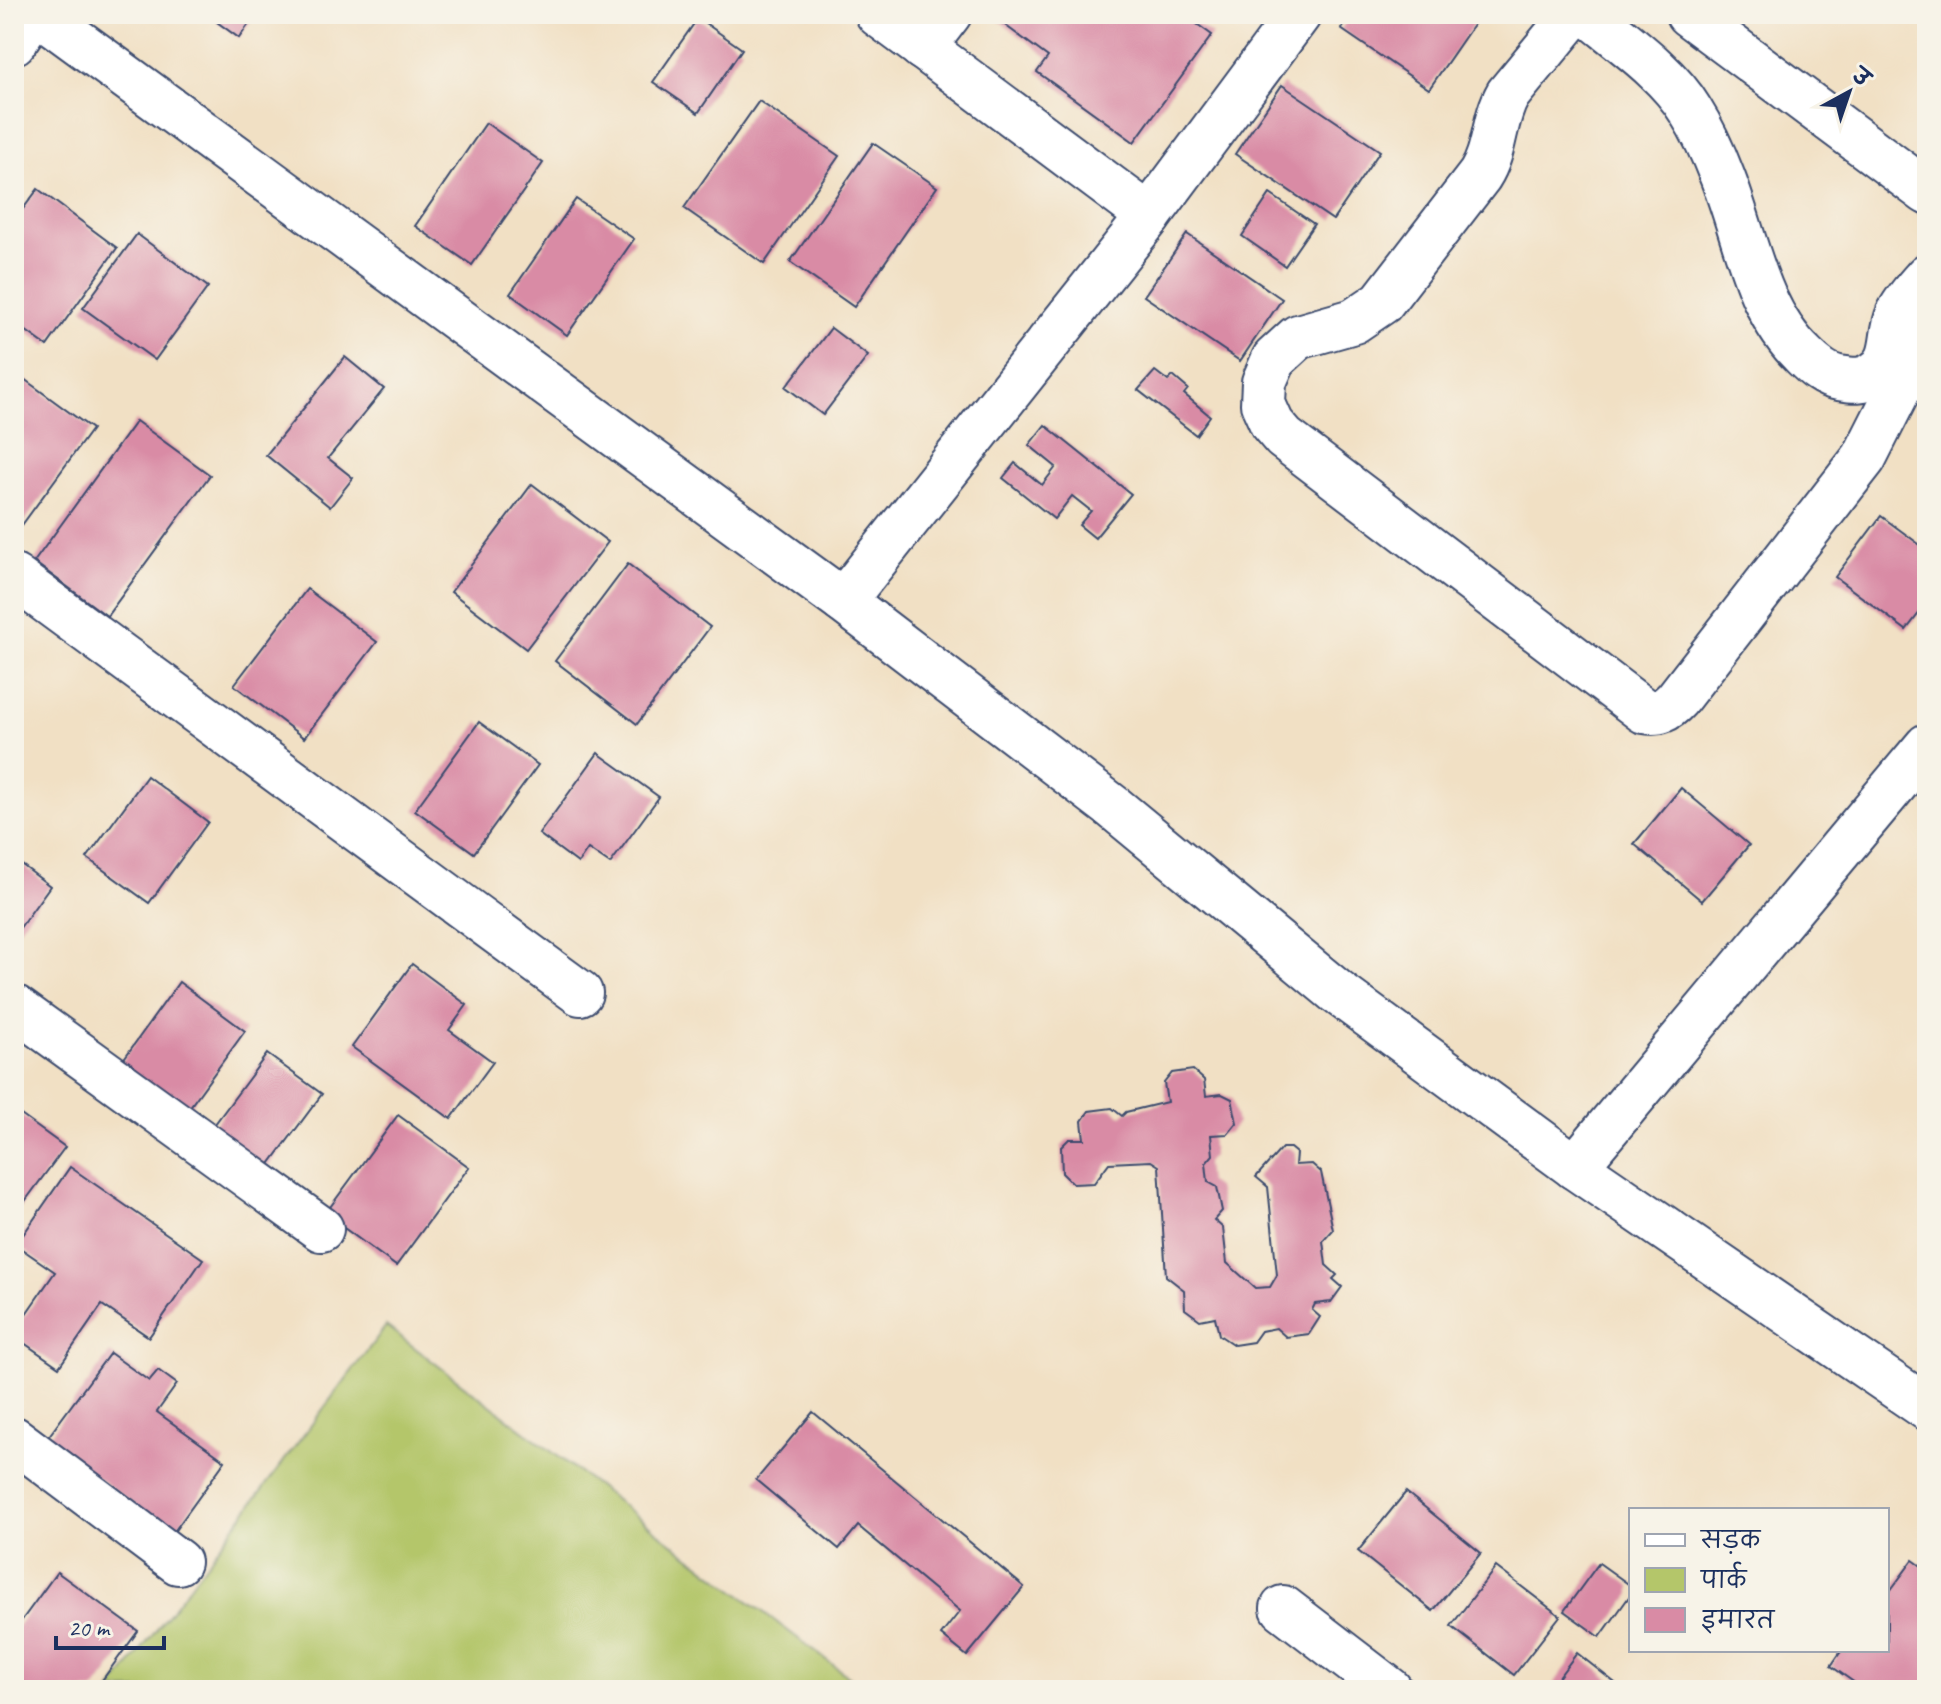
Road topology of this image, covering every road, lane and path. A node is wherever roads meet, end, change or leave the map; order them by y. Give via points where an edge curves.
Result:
1 (33, 14) edge
2 (40, 14) edge
3 (878, 14) edge
4 (1299, 14) edge
5 (1574, 14) edge
6 (1589, 14) edge
7 (1688, 14) edge
8 (936, 31) edge
9 (14, 42) edge
10 (1927, 192) edge
11 (1149, 216) junction
12 (1927, 276) edge
13 (1927, 342) edge
14 (14, 577) edge
15 (843, 601) junction
16 (1927, 746) edge
17 (580, 993) dead end
18 (14, 1007) edge
19 (1575, 1167) junction
20 (321, 1229) dead end
21 (1927, 1408) edge
22 (14, 1439) edge
23 (178, 1562) dead end
24 (1283, 1608) dead end
25 (1390, 1690) edge

1 - 9 street
2 - 15 street
3 - 8 street
4 - 11 street
5 - 13 street via 1508,94 1480,175 1382,302 1354,321 1298,337 1274,359 1264,382 1263,404 1284,438 1653,713 1668,709 1677,699 1864,458
6 - 12 street via 1658,71 1690,109 1722,175 1758,285 1790,343 1815,367 1856,381 1872,376 1891,355 1897,317
7 - 10 street
8 - 11 street
11 - 15 street
14 - 17 street
15 - 19 street via 1113,807 1337,992
16 - 19 street
18 - 20 street
19 - 21 street
22 - 23 street
24 - 25 street

